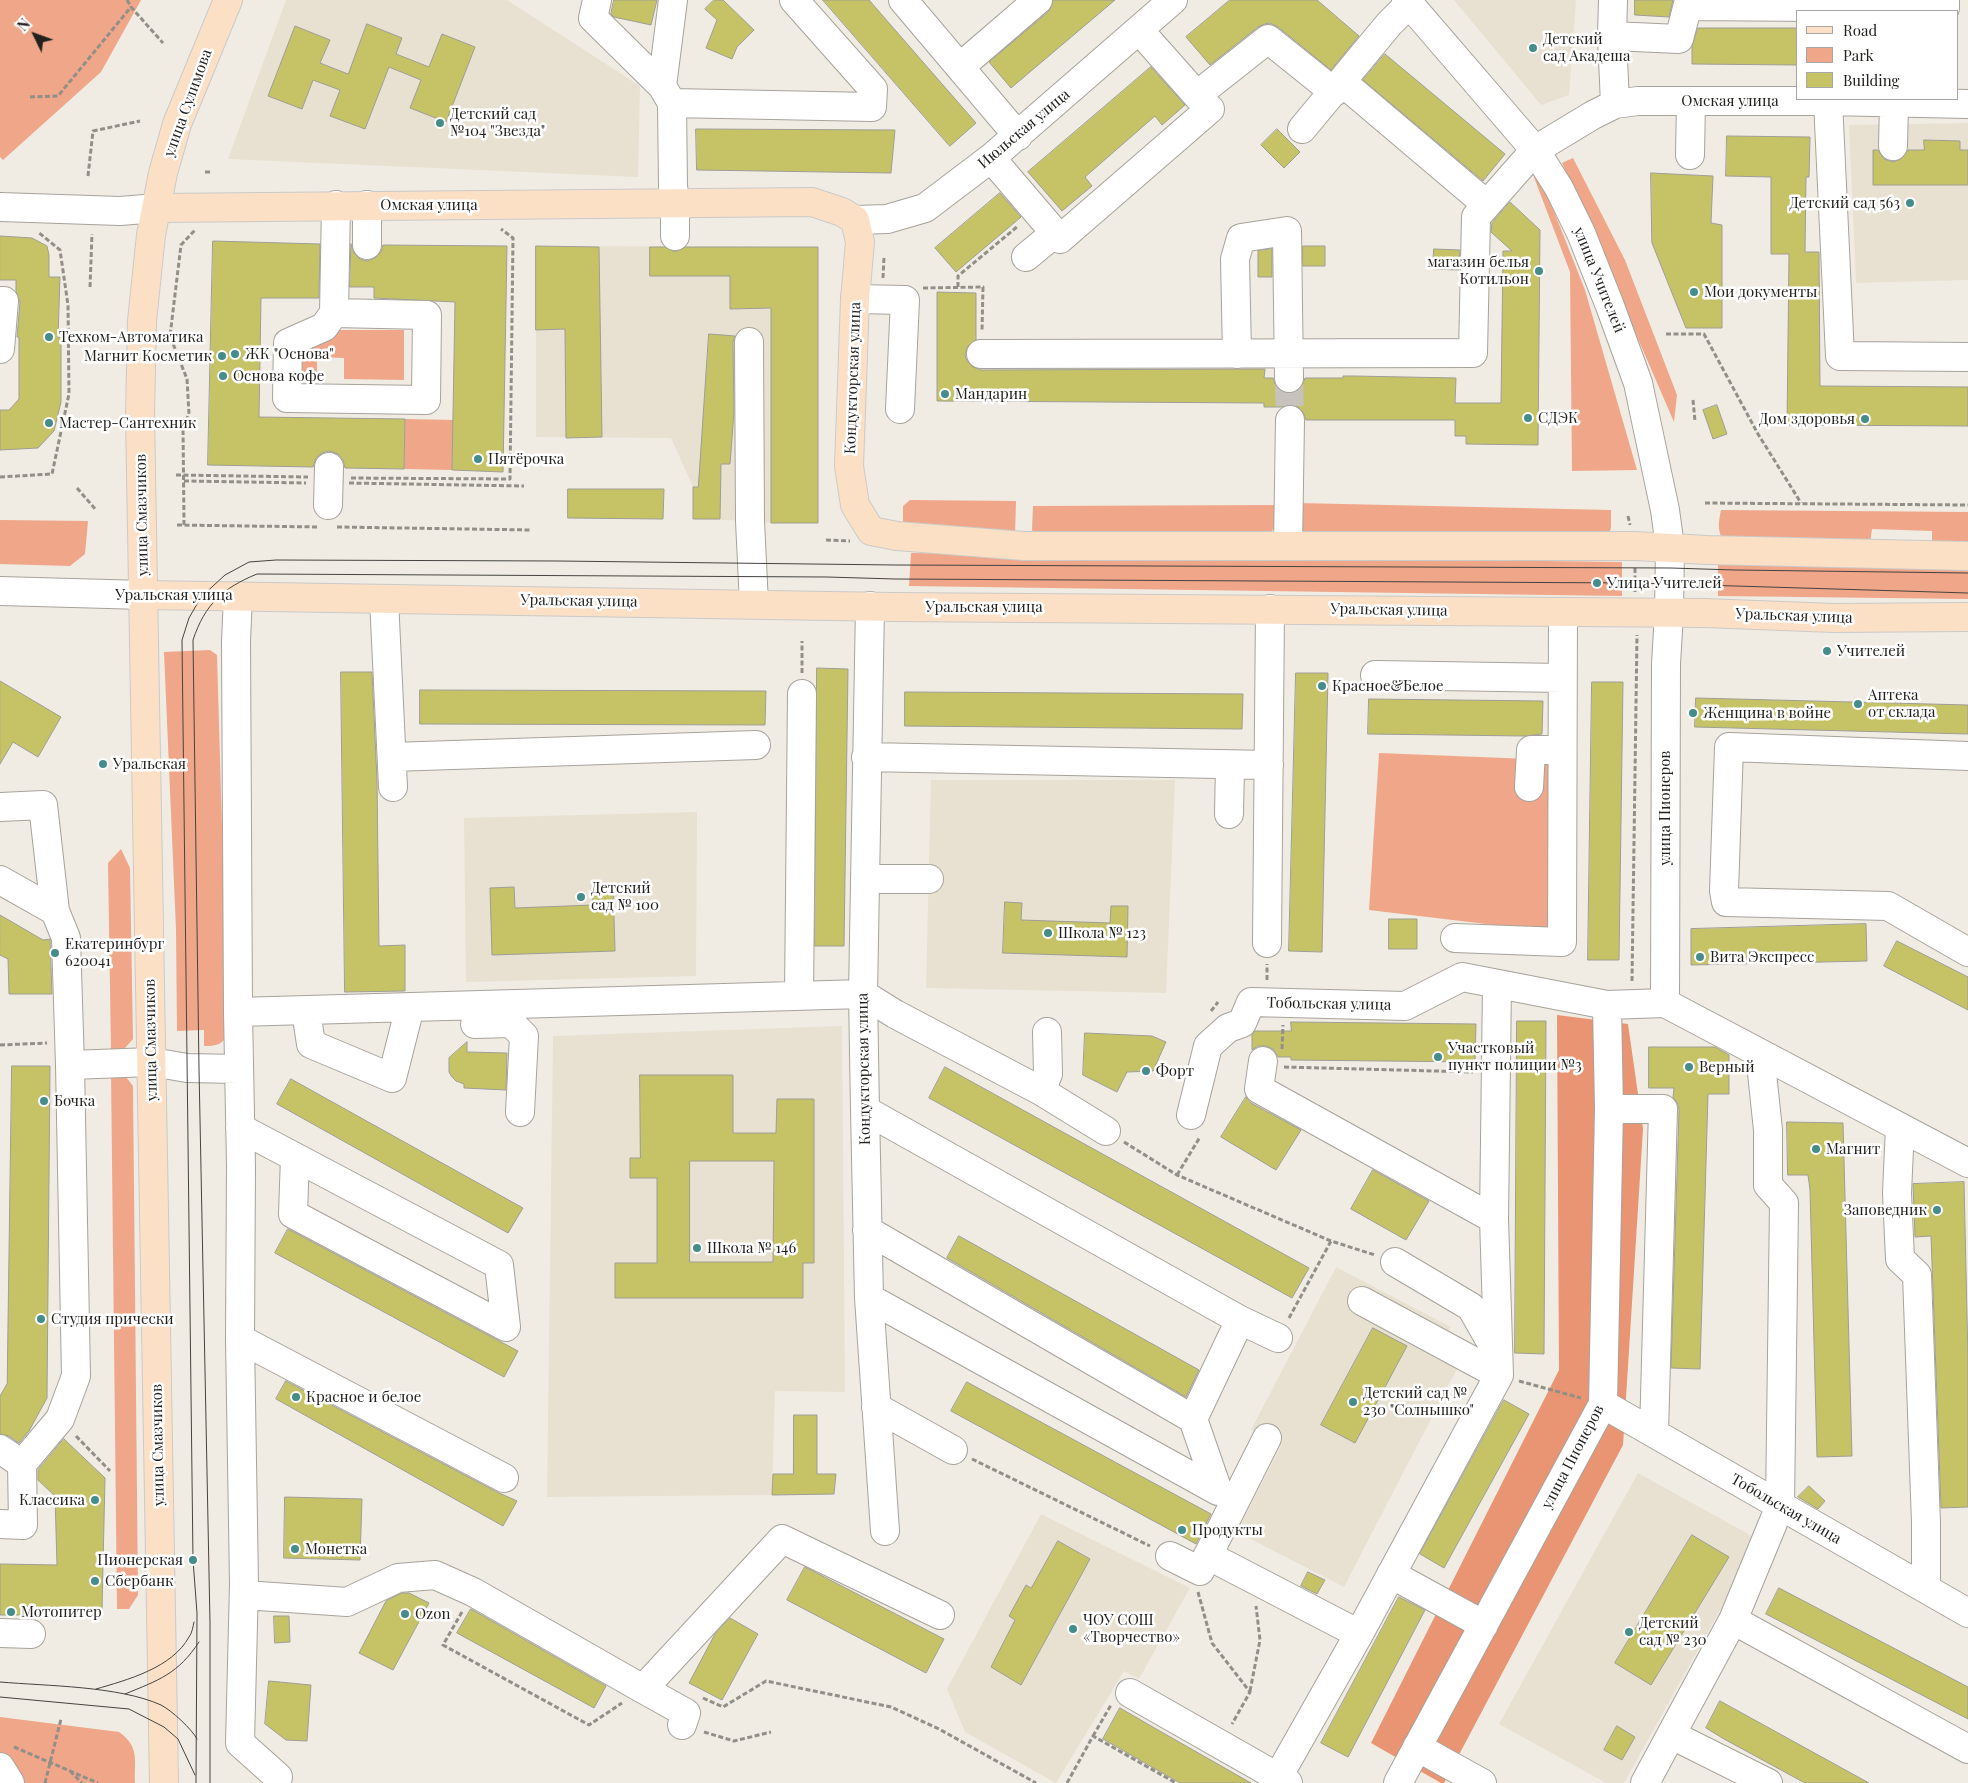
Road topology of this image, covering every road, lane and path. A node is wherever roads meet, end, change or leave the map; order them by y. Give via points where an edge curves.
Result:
1 (127, 0) edge
2 (228, 0) edge
3 (597, 0) edge
4 (673, 0) edge
5 (794, 0) edge
6 (903, 0) edge
7 (1038, 0) edge
8 (1173, 0) edge
9 (1613, 0) edge
10 (1945, 0) edge
11 (1408, 2) edge
12 (1689, 3) edge
13 (130, 7) junction
14 (1139, 30) junction
15 (1612, 36) junction
16 (163, 43) dead end
17 (960, 67) junction
18 (1338, 87) junction
19 (667, 94) junction
20 (30, 97) dead end
21 (1691, 101) junction
22 (1828, 101) junction
23 (1894, 103) junction
24 (1615, 104) junction
25 (1968, 104) edge
26 (1208, 108) junction
27 (140, 121) dead end
28 (1302, 129) dead end
29 (1018, 136) junction
30 (1894, 146) dead end
31 (1535, 150) junction
32 (1690, 155) dead end
33 (991, 158) junction
34 (205, 172) dead end
35 (212, 172) dead end
36 (88, 176) dead end
37 (676, 203) junction
38 (1486, 204) junction
39 (354, 205) junction
40 (0, 206) edge
41 (157, 208) junction
42 (1036, 211) junction
43 (855, 220) junction
44 (499, 227) dead end
45 (196, 229) dead end
46 (36, 230) dead end
47 (1055, 233) junction
48 (92, 234) dead end
49 (675, 236) dead end
50 (362, 245) dead end
51 (884, 253) dead end
52 (1026, 257) dead end
53 (883, 281) dead end
54 (958, 286) junction
55 (90, 287) dead end
56 (918, 288) dead end
57 (855, 299) junction
58 (0, 301) edge
59 (334, 313) junction
60 (1666, 334) dead end
61 (749, 342) dead end
62 (0, 350) edge
63 (981, 354) joint
64 (1237, 354) junction
65 (1968, 357) edge
66 (1289, 366) junction
67 (1692, 400) dead end
68 (900, 410) dead end
69 (1290, 420) tunnel mouth
70 (1695, 421) dead end
71 (176, 476) dead end
72 (183, 476) junction
73 (0, 477) edge
74 (184, 481) junction
75 (524, 486) dead end
76 (77, 488) dead end
77 (327, 498) junction
78 (1705, 503) dead end
79 (1802, 504) junction
80 (1968, 505) edge
81 (96, 510) dead end
82 (1628, 516) dead end
83 (177, 524) dead end
84 (184, 525) junction
85 (532, 530) dead end
86 (863, 536) junction
87 (826, 540) dead end
88 (1288, 546) junction
89 (1635, 546) junction
90 (1670, 547) junction
91 (1968, 556) edge
92 (0, 591) edge
93 (144, 595) junction
94 (238, 596) junction
95 (384, 598) junction
96 (754, 604) junction
97 (870, 606) junction
98 (1270, 609) junction
99 (1563, 612) junction
100 (1669, 613) junction
101 (1636, 614) junction
102 (1968, 617) edge
103 (802, 641) dead end
104 (1375, 675) dead end
105 (1562, 678) junction
106 (802, 694) joint
107 (756, 745) dead end
108 (1562, 750) junction
109 (1968, 756) edge
110 (392, 757) junction
111 (866, 757) junction
112 (1230, 764) junction
113 (1268, 765) junction
114 (393, 787) dead end
115 (1529, 787) dead end
116 (0, 807) edge
117 (1229, 814) dead end
118 (865, 879) junction
119 (928, 879) dead end
120 (0, 880) edge
121 (55, 910) junction
122 (1455, 938) dead end
123 (1267, 943) dead end
124 (1968, 952) edge
125 (1497, 984) junction
126 (863, 994) junction
127 (799, 996) junction
128 (1664, 1003) junction
129 (1620, 1004) junction
130 (419, 1007) junction
131 (306, 1010) junction
132 (238, 1012) junction
133 (1047, 1032) dead end
134 (1760, 1054) junction
135 (152, 1062) junction
136 (1272, 1064) joint
137 (70, 1065) junction
138 (238, 1069) junction
139 (1496, 1072) junction
140 (1041, 1091) junction
141 (1609, 1109) junction
142 (864, 1110) junction
143 (520, 1112) dead end
144 (1192, 1115) dead end
145 (1900, 1127) junction
146 (240, 1128) junction
147 (1106, 1131) joint
148 (295, 1157) junction
149 (1968, 1163) edge
150 (1494, 1219) junction
151 (867, 1230) junction
152 (1331, 1240) junction
153 (1395, 1262) joint
154 (869, 1298) junction
155 (1362, 1301) dead end
156 (1240, 1320) junction
157 (1278, 1338) joint
158 (240, 1339) junction
159 (1499, 1365) junction
160 (1603, 1404) junction
161 (876, 1407) junction
162 (1192, 1419) junction
163 (72, 1432) dead end
164 (1654, 1434) junction
165 (1267, 1438) dead end
166 (0, 1449) edge
167 (953, 1450) joint
168 (22, 1464) junction
169 (110, 1471) dead end
170 (504, 1478) dead end
171 (1780, 1506) junction
172 (0, 1524) edge
173 (885, 1531) dead end
174 (1189, 1559) junction
175 (1391, 1574) junction
176 (1253, 1579) junction
177 (1926, 1589) junction
178 (473, 1592) junction
179 (244, 1595) junction
180 (1968, 1613) edge
181 (940, 1615) dead end
182 (1733, 1620) junction
183 (1484, 1625) junction
184 (0, 1633) edge
185 (31, 1634) dead end
186 (1359, 1634) junction
187 (643, 1689) junction
188 (1250, 1692) junction
189 (1130, 1693) joint
190 (699, 1696) dead end
191 (62, 1719) dead end
192 (682, 1725) joint
193 (772, 1732) dead end
194 (1672, 1734) junction
195 (1093, 1736) junction
196 (1220, 1744) junction
197 (1417, 1747) junction
198 (1968, 1749) edge
199 (4, 1756) edge
200 (50, 1762) junction
201 (68, 1770) junction
202 (278, 1777) dead end
203 (1283, 1780) edge
204 (10, 1783) edge
205 (46, 1783) edge
206 (82, 1783) edge
207 (98, 1783) edge
208 (164, 1783) edge
209 (1036, 1783) edge
210 (1067, 1783) edge
211 (1176, 1783) edge
212 (1398, 1783) edge
213 (1482, 1783) edge
214 (1645, 1783) edge
215 (1768, 1783) edge

1 - 13 path
2 - 41 main road, улица Сулимова via 177,124
3 - 19 street via 594,18
4 - 19 street
5 - 19 street via 872,89 872,107
6 - 17 street
7 - 17 street
8 - 14 street, Июльская улица
9 - 15 street
10 - 12 street via 1945,8
11 - 18 street
11 - 31 street, улица Учителей
12 - 15 street via 1679,39
13 - 16 path
13 - 20 path via 58,96
14 - 26 street
14 - 29 street, Июльская улица
15 - 24 street
17 - 29 street
18 - 26 street via 1268,39
18 - 28 street
18 - 38 street
19 - 37 street via 672,186
21 - 22 street, Омская улица
21 - 24 street, Омская улица
21 - 32 street
22 - 23 street, Омская улица
22 - 65 street via 1840,356
23 - 25 street, Омская улица
23 - 30 street
24 - 31 street, Омская улица
26 - 47 street via 1060,239
27 - 36 path via 93,131
29 - 33 street, Июльская улица
31 - 38 street, Омская улица
31 - 90 street, улица Учителей via 1560,188 1581,233 1638,383
33 - 42 street
33 - 43 street, Июльская улица via 924,208 887,219
34 - 35 path
37 - 39 main road, Омская улица
37 - 43 main road, Омская улица via 812,202
37 - 49 street
38 - 66 street, Омская улица via 1476,216 1473,354
39 - 41 main road, Омская улица
39 - 50 street
39 - 59 street
40 - 41 street, Омская улица via 120,211
41 - 93 main road, улица Смазчиков via 142,321 140,415
42 - 47 street
42 - 54 path via 958,276
43 - 57 main road, Кондукторская улица via 860,242
44 - 77 path via 514,238 510,479
45 - 72 path via 181,245 170,336 187,378
46 - 73 path via 60,250 68,305 69,394 52,474
47 - 52 street
48 - 55 path
51 - 53 path
54 - 56 path
54 - 63 path via 983,287
57 - 68 street via 905,300
57 - 86 main road, Кондукторская улица via 850,466
58 - 62 street via 4,301
59 - 59 street via 427,314 426,400 287,398 288,342 324,326
60 - 79 path via 1704,334 1758,434
61 - 96 street
63 - 64 street
64 - 66 street
64 - 66 street via 1235,259 1241,238 1287,231
67 - 70 path
69 - 88 street
71 - 72 path
72 - 74 path
72 - 77 path
74 - 77 path
74 - 84 path
75 - 77 path
76 - 81 path
77 - 84 path
77 - 85 path
78 - 79 path
79 - 80 path
82 - 89 path
83 - 84 path
86 - 87 path
86 - 88 main road via 1024,546
88 - 89 main road
89 - 90 main road
89 - 101 path
90 - 91 main road
90 - 100 street, улица Учителей
92 - 93 street, Уральская улица
93 - 94 main road, Уральская улица
93 - 135 main road, улица Смазчиков
94 - 95 main road, Уральская улица
94 - 132 street
95 - 96 main road, Уральская улица
95 - 110 street
96 - 97 main road, Уральская улица
97 - 98 main road, Уральская улица
97 - 111 street, Кондукторская улица
98 - 99 main road, Уральская улица
98 - 113 street
99 - 101 main road, Уральская улица
99 - 105 street
100 - 101 main road, Уральская улица
100 - 102 main road, Уральская улица via 1834,618
100 - 128 street, улица Пионеров
101 - 129 path
103 - 106 path
104 - 105 street
105 - 108 street
106 - 127 street
107 - 110 street
108 - 115 street via 1531,750
108 - 122 street via 1562,942
109 - 124 street via 1729,747 1724,891 1726,902 1888,906
110 - 114 street
111 - 112 street
111 - 118 street, Кондукторская улица
112 - 113 street
112 - 117 street
113 - 123 street
116 - 121 street via 43,804
118 - 119 street
118 - 126 street, Кондукторская улица
120 - 121 street
121 - 137 street via 66,938
125 - 129 street, Тобольская улица
125 - 139 street
125 - 144 street, Тобольская улица via 1462,977 1405,1006 1252,1002 1242,1023 1228,1028 1208,1046
126 - 127 street
126 - 140 street via 894,1014
126 - 142 street, Кондукторская улица
127 - 130 street
128 - 129 street, Тобольская улица
128 - 134 street
129 - 141 street, улица Пионеров
130 - 131 street
130 - 131 street via 392,1078 311,1044
130 - 143 street via 430,1022 511,1023 524,1036
131 - 132 street
132 - 138 street
133 - 140 street via 1048,1074
134 - 145 street
134 - 171 street via 1768,1130 1768,1185 1784,1203
135 - 137 street
135 - 138 street via 187,1068
135 - 208 main road, улица Смазчиков
136 - 139 path
136 - 150 street via 1259,1089
137 - 168 street via 76,1376 60,1419
138 - 146 street
139 - 150 street
140 - 147 street
141 - 160 street, улица Пионеров
141 - 164 street via 1663,1109
142 - 151 street, Кондукторская улица
142 - 156 street
145 - 149 street
145 - 177 street via 1897,1193 1900,1259 1917,1275
146 - 148 street
146 - 158 street
147 - 152 path via 1177,1175
148 - 148 street via 498,1265 506,1327 293,1214
150 - 159 street
151 - 154 street, Кондукторская улица
151 - 162 street
152 - 153 path
152 - 157 path
153 - 159 street via 1471,1307
154 - 161 street, Кондукторская улица
154 - 162 street via 1218,1491
155 - 159 street
156 - 157 street
156 - 162 street
158 - 170 street
158 - 179 street
159 - 160 path
159 - 175 street
160 - 164 street, Тобольская улица
160 - 183 street, улица Пионеров
161 - 167 street
161 - 173 street, Кондукторская улица
163 - 169 path
164 - 171 street, Тобольская улица
165 - 174 street
166 - 168 street
167 - 174 path
168 - 172 street via 23,1525
171 - 177 street, Тобольская улица
171 - 182 street
174 - 176 street
174 - 188 path via 1212,1643
175 - 183 street
175 - 186 street
176 - 186 street
176 - 188 path via 1260,1640
177 - 180 street, Тобольская улица
178 - 179 street via 436,1575 398,1578 347,1602
178 - 187 street
178 - 187 path via 443,1645 589,1725
179 - 202 street via 240,1743
181 - 187 street via 782,1539
182 - 194 street
182 - 198 street
183 - 197 street, улица Пионеров
184 - 185 street
186 - 203 street
187 - 192 street via 686,1713
188 - 196 path
189 - 195 path via 1121,1687
189 - 196 street
190 - 209 path via 723,1707 766,1681 891,1707 939,1729
191 - 200 path
192 - 193 path via 734,1741
194 - 214 street
194 - 215 street
195 - 210 path
195 - 211 path
196 - 203 street
197 - 212 street, улица Пионеров
197 - 213 street
199 - 200 path
199 - 204 street
200 - 201 path
200 - 205 path
201 - 206 path
201 - 207 path

